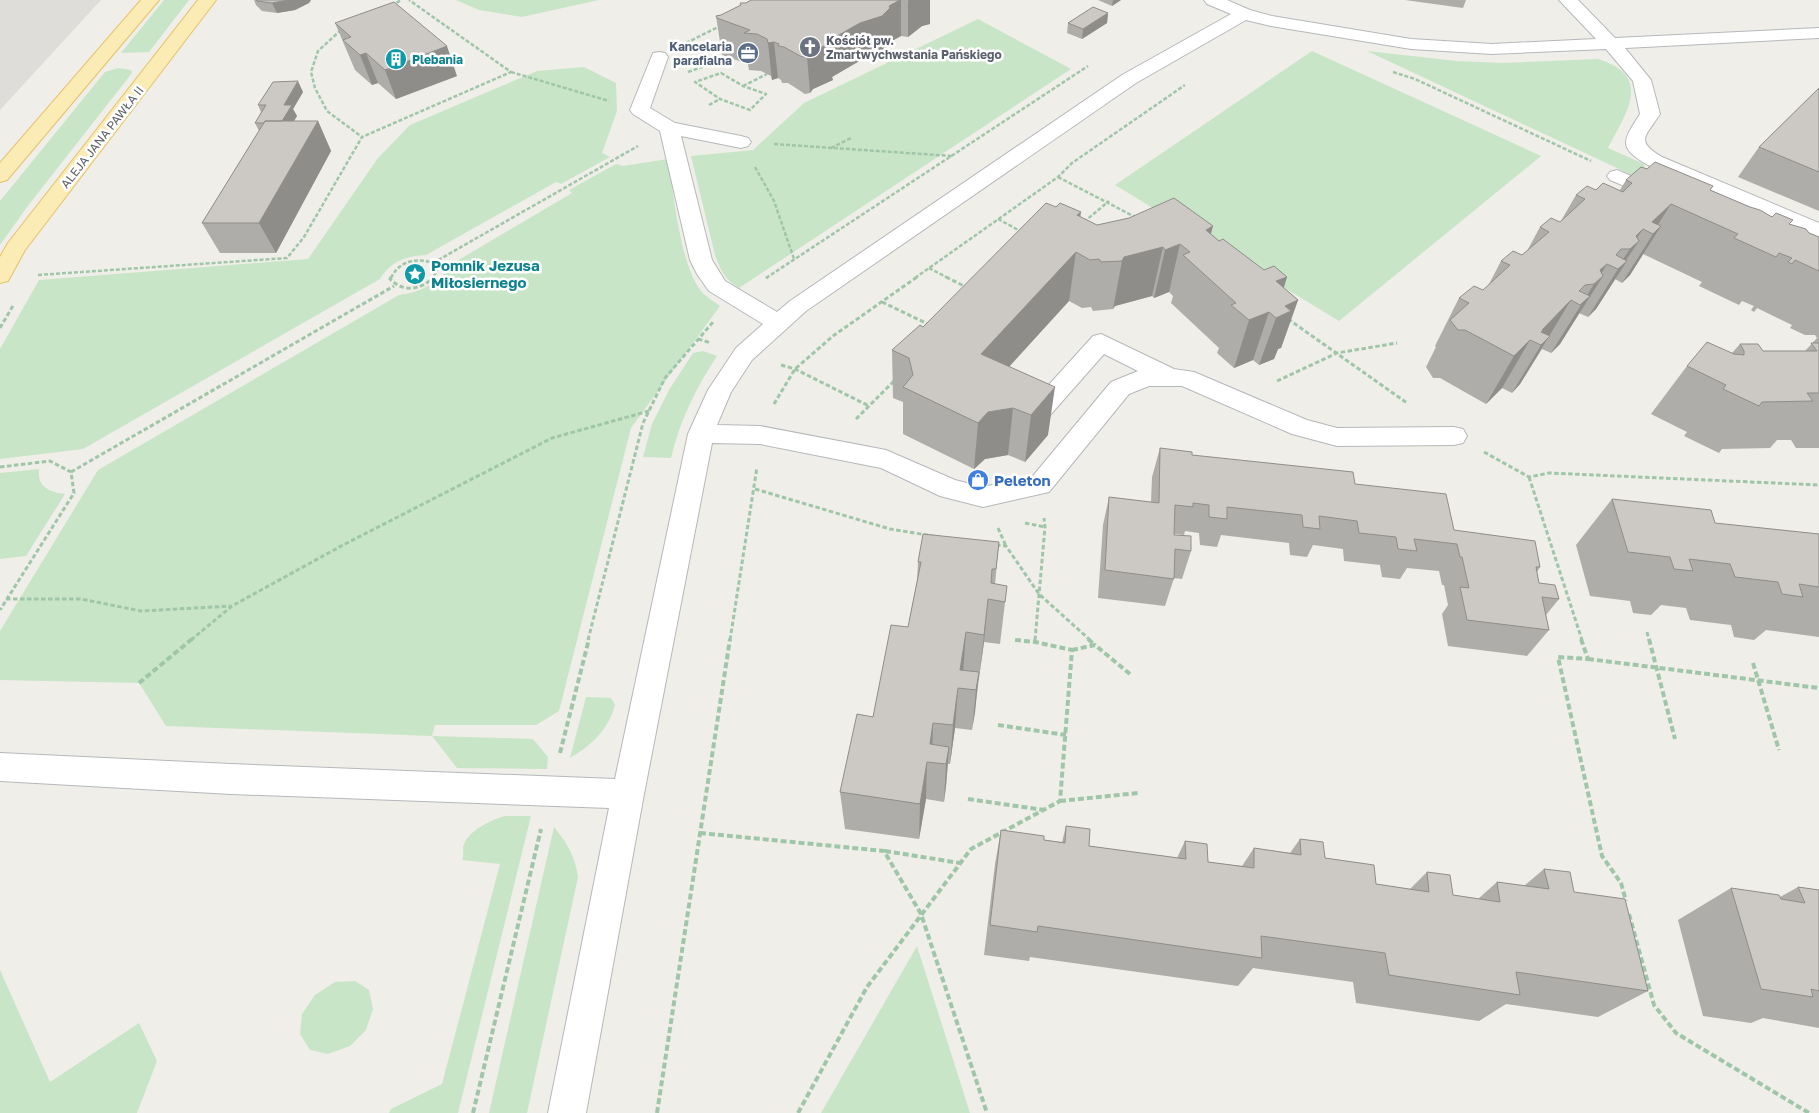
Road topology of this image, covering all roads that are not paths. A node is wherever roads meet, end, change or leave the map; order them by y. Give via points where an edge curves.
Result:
1 (150, 0) edge
2 (207, 0) edge
3 (1213, 0) edge
4 (1568, 0) edge
5 (1244, 14) junction
6 (1819, 33) edge
7 (1611, 43) junction
8 (659, 56) road end
9 (669, 128) junction
10 (741, 142) road end
11 (0, 176) edge
12 (1617, 176) road end
13 (1679, 204) edge
14 (1819, 231) edge
15 (0, 276) edge
16 (779, 323) junction
17 (1170, 378) junction
18 (1035, 416) edge
19 (701, 434) junction
20 (1454, 436) road end
21 (0, 767) edge
22 (628, 794) junction
23 (567, 1113) edge

1 - 11 main road
2 - 15 main road, ALEJA JANA PAWŁA II via 16,248
3 - 5 street
4 - 7 street
5 - 7 street via 1411,44 1492,49
5 - 16 street via 1129,79 798,306
6 - 7 street
7 - 14 street via 1642,80 1650,114 1634,143 1640,152
8 - 9 street via 640,110
9 - 10 street
9 - 16 street via 701,260 708,274 717,286
12 - 13 street
16 - 19 street via 744,354 720,390
17 - 18 street via 1100,342
17 - 19 street via 1147,377 1120,388 1040,485 983,497 949,489 886,460 760,435
17 - 20 street via 1184,378 1301,428 1336,437
19 - 22 street
21 - 22 street
22 - 23 street

